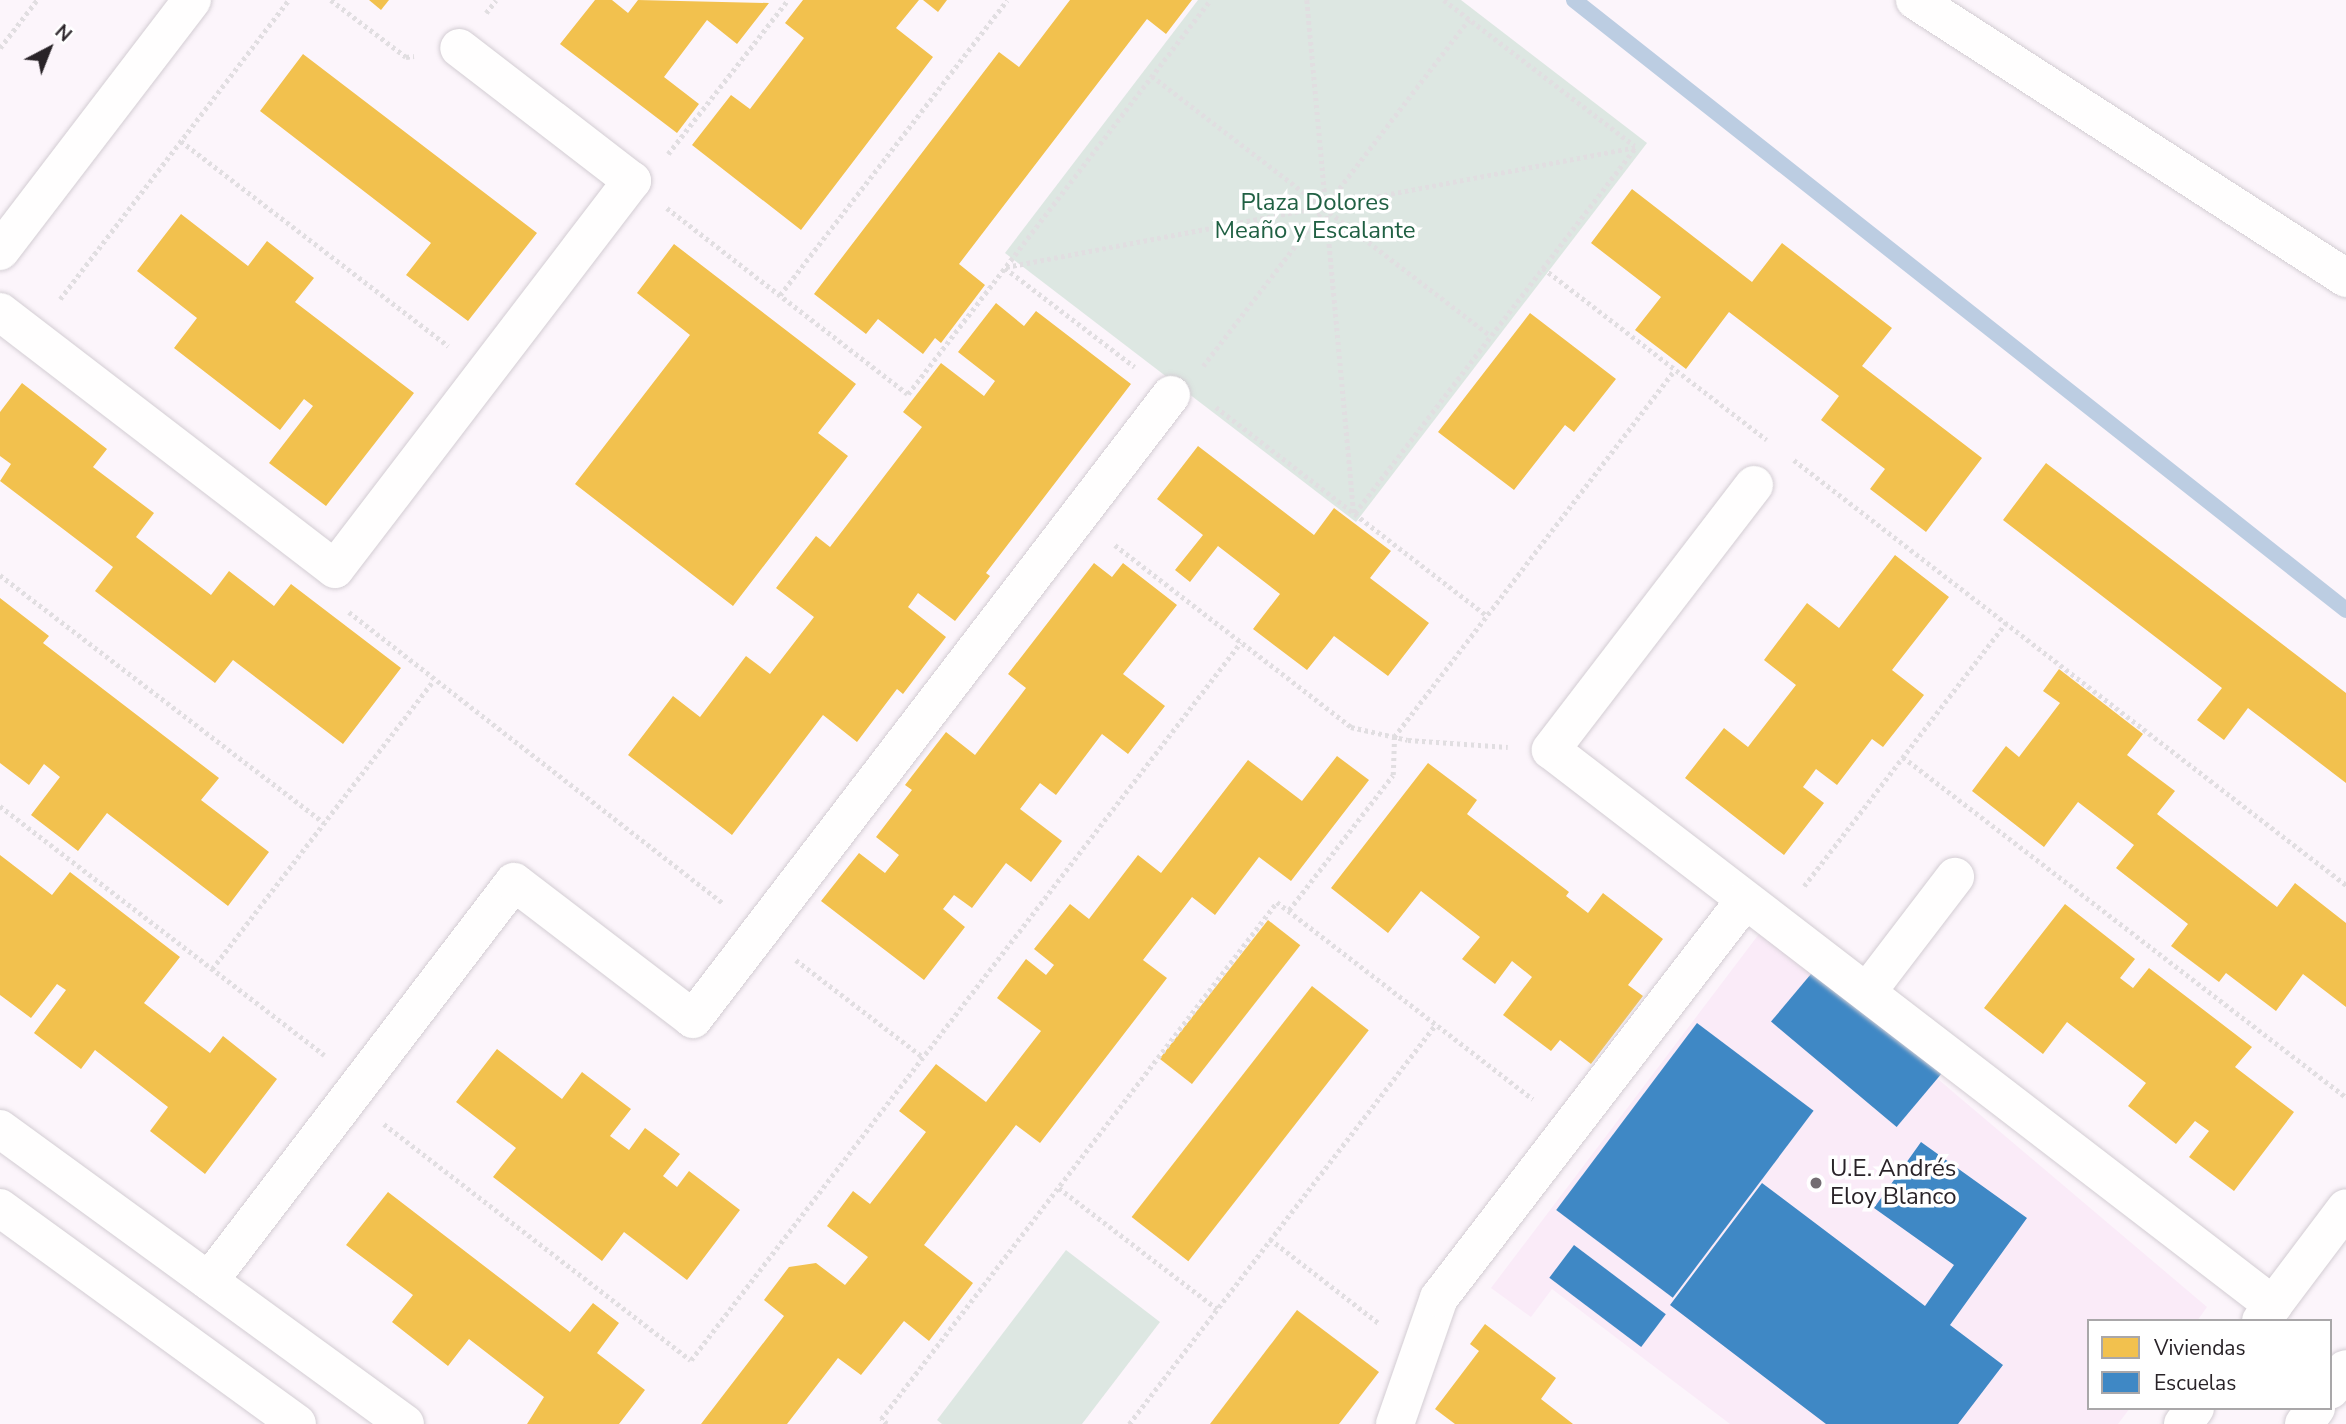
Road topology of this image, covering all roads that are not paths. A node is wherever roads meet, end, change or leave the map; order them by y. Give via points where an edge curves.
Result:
1 (192, 0) edge
2 (1915, 0) edge
3 (459, 48) road end
4 (0, 251) edge
5 (2346, 278) edge
6 (0, 312) edge
7 (1178, 390) road end
8 (1754, 485) dead end
9 (1955, 877) dead end
10 (1745, 900) junction
11 (1867, 992) junction
12 (0, 1129) edge
13 (0, 1208) edge
14 (2346, 1208) edge
15 (209, 1280) junction
16 (2267, 1313) edge
17 (297, 1424) edge
18 (404, 1424) edge
19 (1395, 1424) edge

1 - 4 street
2 - 5 street
3 - 6 street via 632,181 335,569
7 - 15 street via 693,1019 514,882
8 - 10 street via 1551,750
9 - 11 street
10 - 11 street
10 - 19 street via 1439,1298
11 - 16 street
12 - 15 street
13 - 17 street
14 - 16 street
15 - 18 street

